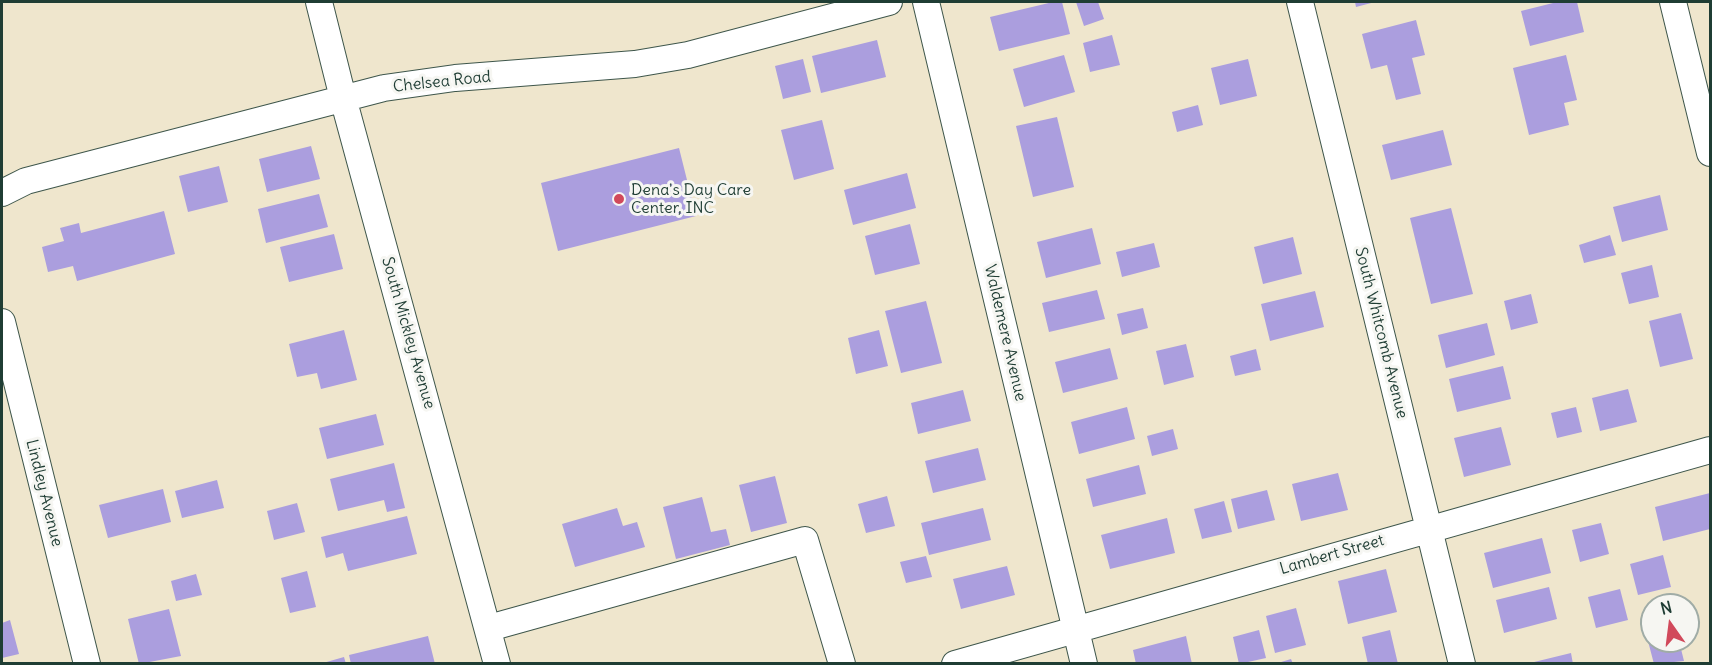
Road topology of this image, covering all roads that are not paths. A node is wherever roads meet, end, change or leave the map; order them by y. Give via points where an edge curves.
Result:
1 (320, 2) edge
2 (889, 2) edge
3 (926, 2) edge
4 (1300, 2) edge
5 (1673, 2) edge
6 (343, 98) junction
7 (1710, 153) edge
8 (2, 192) edge
9 (2, 322) edge
10 (1710, 450) edge
11 (1428, 528) junction
12 (489, 628) junction
13 (1076, 629) junction
14 (87, 663) edge
15 (498, 663) edge
16 (842, 663) edge
17 (955, 663) edge
18 (1084, 663) edge
19 (1462, 663) edge

1 - 6 street, South Mickley Avenue
2 - 6 street, Chelsea Road via 688,55 625,65 454,78
3 - 13 street, Waldemere Avenue
4 - 11 street, South Whitcomb Avenue
5 - 7 street
6 - 8 street, Chelsea Road via 26,181
6 - 12 street, South Mickley Avenue
9 - 14 street, Lindley Avenue
10 - 11 street, Lambert Street
11 - 13 street, Lambert Street
11 - 19 street, South Whitcomb Avenue
12 - 15 street, South Mickley Avenue
12 - 16 street via 806,540
13 - 17 street, Lambert Street
13 - 18 street, Waldemere Avenue

